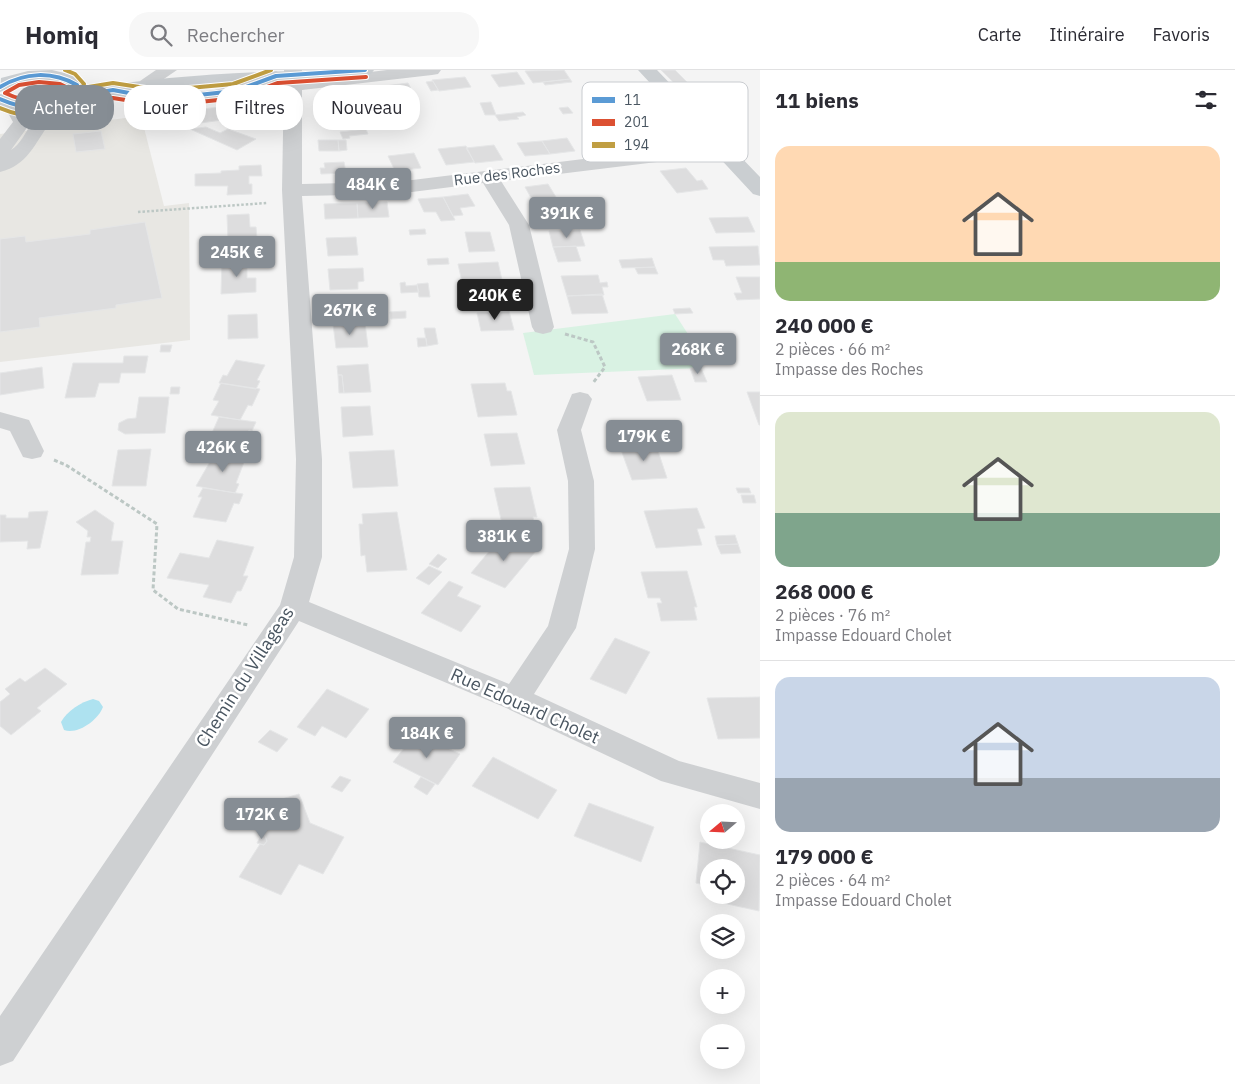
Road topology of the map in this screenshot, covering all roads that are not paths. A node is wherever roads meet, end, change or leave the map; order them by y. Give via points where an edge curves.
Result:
1 (365, 70) edge
2 (432, 70) edge
3 (647, 70) edge
4 (30, 71) edge
5 (168, 74) edge
6 (288, 75) edge
7 (70, 77) junction
8 (659, 82) edge
9 (77, 85) edge
10 (114, 90) edge
11 (4, 97) edge
12 (36, 130) edge
13 (0, 152) edge
14 (605, 162) edge
15 (735, 162) edge
16 (0, 166) edge
17 (488, 176) junction
18 (760, 190) edge
19 (293, 196) junction
20 (543, 327) road end
21 (580, 399) road end
22 (0, 420) edge
23 (32, 451) road end
24 (293, 607) junction
25 (515, 700) junction
26 (760, 796) edge
27 (0, 1048) edge

1 - 6 main road
2 - 6 street
3 - 8 main road
4 - 7 main road
4 - 11 main road via 12,78
5 - 6 main road
5 - 7 main road via 149,81
6 - 10 street via 234,91 189,96 144,96
6 - 19 street, Chemin du Villageas
7 - 9 main road
11 - 13 street via 22,122
12 - 16 street via 23,152
14 - 17 street, Rue des Roches
15 - 18 main road
17 - 19 street, Rue des Roches via 396,188
17 - 20 street via 519,225
19 - 24 street, Chemin du Villageas via 309,458 308,557
21 - 25 street via 569,430 581,481 582,549 562,628
22 - 23 street via 20,426
24 - 25 street, Rue Edouard Cholet
24 - 27 street, Chemin du Villageas
25 - 26 street, Rue Edouard Cholet via 672,772

